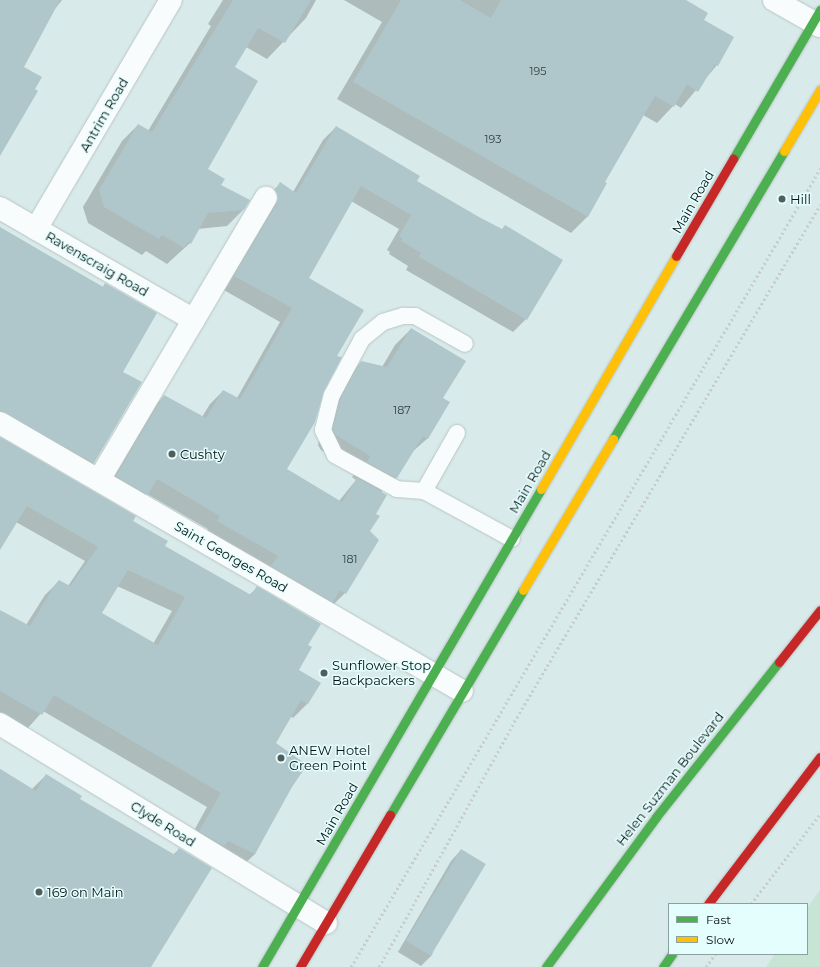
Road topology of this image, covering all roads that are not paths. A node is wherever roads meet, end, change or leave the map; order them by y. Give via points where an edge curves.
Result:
1 (171, 0) edge
2 (774, 0) edge
3 (818, 19) edge
4 (820, 90) edge
5 (266, 198) dead end
6 (0, 208) edge
7 (36, 229) junction
8 (194, 320) junction
9 (465, 344) dead end
10 (0, 423) edge
11 (457, 433) dead end
12 (99, 480) junction
13 (424, 491) junction
14 (512, 539) junction
15 (820, 610) edge
16 (433, 675) junction
17 (462, 691) junction
18 (0, 724) edge
19 (820, 757) edge
20 (709, 903) edge
21 (297, 907) junction
22 (326, 923) junction
23 (671, 955) edge
24 (262, 967) edge
25 (300, 967) edge
26 (546, 967) edge
27 (663, 967) edge

1 - 7 street, Antrim Road
2 - 3 street
3 - 14 main road, Main Road
4 - 17 main road
5 - 8 street
6 - 7 street, Ravenscraig Road
7 - 8 street, Ravenscraig Road
8 - 12 street
9 - 13 lane via 416,316 403,316 383,322 362,339 332,395 323,430 335,455 397,489
10 - 12 street, Saint Georges Road
11 - 13 lane
12 - 16 street, Saint Georges Road
13 - 14 lane
14 - 16 main road, Main Road
15 - 26 main road, Helen Suzman Boulevard via 656,817
16 - 17 street, Saint Georges Road
16 - 21 main road, Main Road
17 - 22 main road
18 - 21 street, Clyde Road
19 - 20 main road
21 - 22 street, Clyde Road
21 - 24 main road, Main Road
22 - 25 main road
23 - 27 main road

